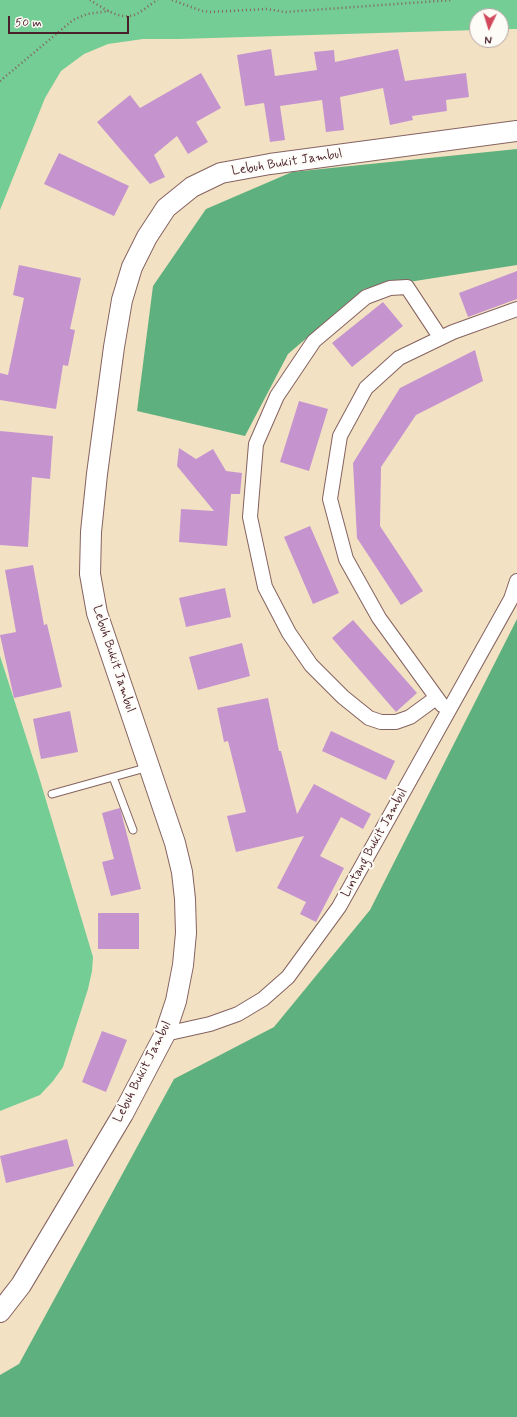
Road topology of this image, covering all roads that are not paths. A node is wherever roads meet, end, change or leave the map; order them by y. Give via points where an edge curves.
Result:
1 (517, 131) edge
2 (517, 309) edge
3 (440, 337) junction
4 (517, 580) edge
5 (436, 698) junction
6 (447, 712) junction
7 (149, 766) junction
8 (113, 777) junction
9 (52, 794) dead end
10 (133, 830) dead end
11 (165, 1034) junction
12 (0, 1312) edge

1 - 7 main road, Lebuh Bukit Jambul via 270,164 221,173 192,187 166,208 147,237 132,267 122,300 114,347 97,474 90,574 97,613
2 - 3 street
3 - 5 street via 400,358 366,388 340,436 330,499 346,559 379,618
3 - 5 street via 407,287 390,288 366,296 314,340 277,396 256,444 250,517 265,587 288,633 311,665 343,697 369,718 380,722 396,722 410,717
4 - 6 street, Lintang Bukit Jambul via 511,599
5 - 6 street
6 - 11 street, Lintang Bukit Jambul via 339,907 288,977 263,999 238,1014 210,1024
7 - 8 lane
7 - 11 main road, Lebuh Bukit Jambul via 175,843 185,899 186,933 183,965 176,1002
8 - 9 lane
8 - 10 lane
11 - 12 main road, Lebuh Bukit Jambul via 123,1114 21,1285

